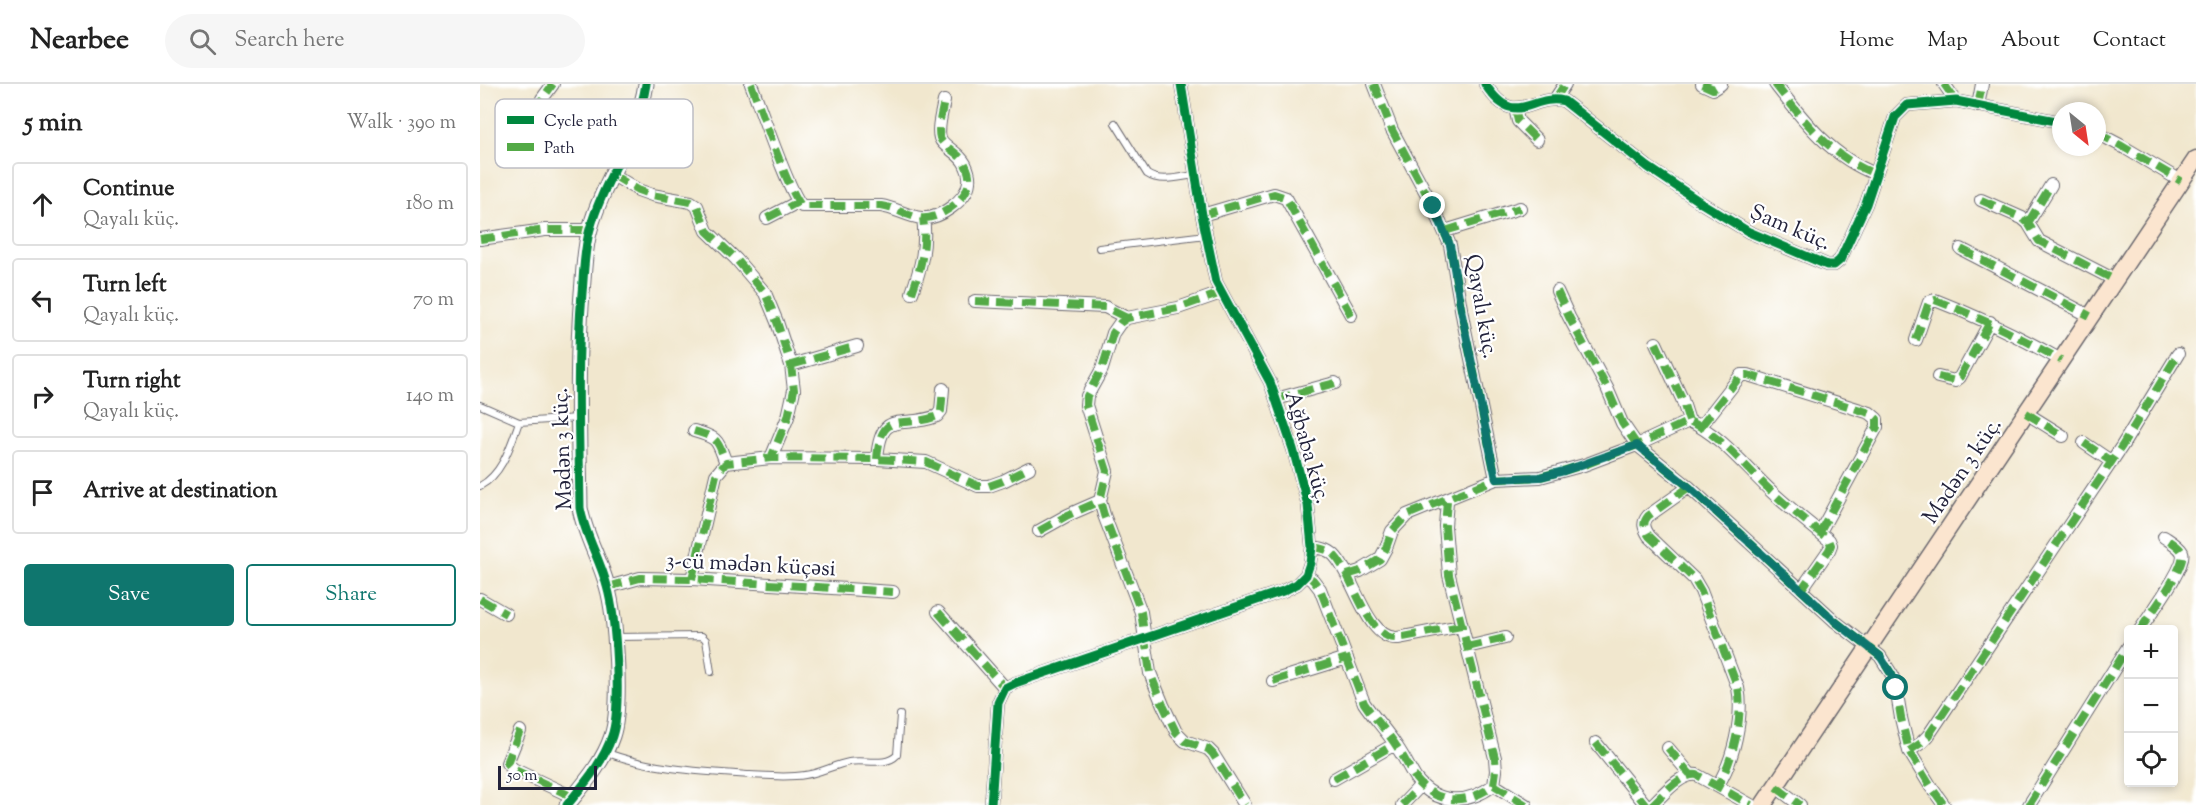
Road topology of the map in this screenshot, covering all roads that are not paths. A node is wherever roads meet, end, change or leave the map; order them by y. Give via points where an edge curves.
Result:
1 (553, 84) edge
2 (646, 84) edge
3 (752, 84) edge
4 (1181, 84) edge
5 (1374, 84) edge
6 (1485, 84) edge
7 (1565, 84) edge
8 (1702, 84) edge
9 (1721, 84) edge
10 (1775, 84) edge
11 (1944, 84) edge
12 (1982, 84) edge
13 (543, 99) edge
14 (643, 99) edge
15 (1555, 99) junction
16 (944, 101) dead end
17 (1956, 101) junction
18 (1978, 106) junction
19 (1515, 108) junction
20 (2052, 120) edge
21 (1115, 123) dead end
22 (2106, 138) edge
23 (1537, 141) dead end
24 (2196, 159) edge
25 (616, 168) edge
26 (1876, 174) junction
27 (613, 175) junction
28 (1195, 175) junction
29 (2181, 181) junction
30 (2051, 185) dead end
31 (1981, 200) dead end
32 (798, 202) junction
33 (1520, 208) dead end
34 (1202, 215) junction
35 (767, 218) dead end
36 (923, 218) junction
37 (2028, 223) junction
38 (590, 230) junction
39 (1445, 231) junction
40 (1206, 235) junction
41 (480, 238) edge
42 (1099, 248) dead end
43 (1961, 249) dead end
44 (2115, 280) junction
45 (1557, 291) dead end
46 (912, 292) dead end
47 (1221, 293) junction
48 (975, 301) dead end
49 (1351, 315) dead end
50 (2090, 316) junction
51 (1126, 318) junction
52 (1990, 322) junction
53 (1916, 340) dead end
54 (1656, 343) dead end
55 (857, 346) dead end
56 (2178, 354) dead end
57 (2061, 360) junction
58 (791, 365) junction
59 (1938, 377) dead end
60 (1335, 383) dead end
61 (943, 389) dead end
62 (1276, 399) junction
63 (480, 405) edge
64 (2026, 413) junction
65 (578, 418) junction
66 (519, 422) junction
67 (1695, 423) junction
68 (694, 430) dead end
69 (2063, 435) dead end
70 (2084, 443) dead end
71 (1637, 445) junction
72 (771, 458) junction
73 (877, 459) junction
74 (2112, 462) junction
75 (726, 463) junction
76 (1029, 468) dead end
77 (1496, 479) junction
78 (480, 486) edge
79 (1689, 487) junction
80 (1100, 501) junction
81 (1447, 501) junction
82 (1039, 531) dead end
83 (1820, 532) junction
84 (2164, 537) dead end
85 (1312, 548) junction
86 (1306, 575) junction
87 (1347, 575) junction
88 (692, 579) junction
89 (608, 587) junction
90 (1802, 590) junction
91 (894, 592) dead end
92 (480, 599) edge
93 (938, 612) dead end
94 (506, 614) dead end
95 (2143, 625) edge
96 (1461, 626) junction
97 (615, 637) junction
98 (1146, 638) junction
99 (1505, 638) dead end
100 (1467, 647) junction
101 (1869, 647) junction
102 (2124, 653) edge
103 (1347, 658) junction
104 (711, 672) dead end
105 (1273, 681) dead end
106 (1005, 688) junction
107 (900, 715) dead end
108 (520, 731) dead end
109 (1596, 743) dead end
110 (1395, 744) junction
111 (1668, 748) dead end
112 (1910, 751) junction
113 (605, 752) junction
114 (1690, 774) junction
115 (1334, 778) dead end
116 (1421, 785) junction
117 (1494, 785) junction
118 (1718, 785) junction
119 (1776, 787) junction
120 (570, 801) edge
121 (1452, 804) edge
122 (991, 805) edge
123 (1245, 805) edge
124 (1402, 805) edge
125 (1526, 805) edge
126 (1646, 805) edge
127 (1652, 805) edge
128 (1751, 805) edge
129 (1763, 805) edge
130 (1800, 805) edge
131 (1944, 805) edge
132 (2029, 805) edge

1 - 13 street
2 - 14 street, Mədən 3 küç.
3 - 32 street
4 - 28 street, Ağbaba küç.
5 - 39 street, Qayalı küç. via 1392,130
6 - 19 street via 1501,103
7 - 15 street
8 - 9 street via 1713,89
10 - 26 street via 1804,122 1839,155
11 - 17 street
12 - 18 street
15 - 19 street
15 - 26 street, Şam küç. via 1564,101 1702,204 1749,232 1827,265 1840,260
16 - 36 street via 939,135 964,162 969,184 962,198 952,206
17 - 18 street, Şam küç.
17 - 26 street, Şam küç. via 1907,105 1900,111
18 - 20 street, Şam küç.
19 - 23 street via 1518,121
21 - 28 lane via 1152,178
22 - 29 street
24 - 29 main road, Mədən 3 küç.
25 - 27 street, Mədən 3 küç.
27 - 38 street, Mədən 3 küç.
27 - 58 street via 638,190 697,206 707,231 765,293
28 - 34 street, Ağbaba küç.
29 - 44 main road, Mədən 3 küç.
30 - 37 street
31 - 37 street
32 - 35 street
32 - 36 street via 808,207 881,206
33 - 39 street
34 - 40 street, Ağbaba küç.
34 - 49 street via 1274,194 1286,198
36 - 46 street via 923,261
37 - 44 street via 2039,241
38 - 41 street via 545,230
38 - 65 street, Mədən 3 küç. via 579,339
39 - 77 street, Qayalı küç.
40 - 42 lane
40 - 47 street, Ağbaba küç.
43 - 50 street
44 - 50 main road, Mədən 3 küç.
45 - 71 street via 1622,423
47 - 51 street via 1178,308
47 - 62 street, Ağbaba küç. via 1262,364
48 - 51 street via 1105,307
50 - 57 main road, Mədən 3 küç.
51 - 80 street via 1113,333 1102,369 1087,396 1086,405 1107,471
52 - 53 street via 1935,300 1929,302
52 - 57 street
52 - 59 street via 1959,377 1955,381
54 - 67 street
55 - 58 street
56 - 74 street
57 - 64 main road, Mədən 3 küç.
58 - 72 street via 793,401
60 - 62 street
61 - 73 street via 937,416 890,424 884,429
62 - 85 street, Ağbaba küç. via 1304,488
63 - 66 lane
64 - 69 street
64 - 101 main road, Mədən 3 küç.
65 - 66 lane
65 - 89 street, Mədən 3 küç. via 580,508
66 - 78 lane via 508,453 493,476
67 - 71 street
67 - 83 street
67 - 83 street via 1741,375 1870,413 1877,427
68 - 75 street via 718,442
70 - 74 street
71 - 77 street via 1540,477
71 - 79 street
72 - 73 street
72 - 75 street
73 - 76 street via 926,462 978,486 989,486
74 - 112 street via 1928,736
75 - 88 street via 716,475
77 - 81 street
79 - 90 street
79 - 118 street via 1648,516 1644,528 1694,579 1738,688 1739,722
80 - 82 street
80 - 98 street via 1141,612
81 - 87 street via 1407,515 1392,531 1380,559
81 - 96 street via 1449,575
83 - 90 street via 1831,545
84 - 95 street via 2183,555 2173,579
85 - 86 street, Ağbaba küç.
85 - 87 street via 1324,548 1334,554
86 - 98 street via 1283,591
86 - 103 street via 1320,589
87 - 96 street via 1373,625 1383,635 1390,638
88 - 89 street, 3-cü mədən küçəsi via 640,578
88 - 91 street, 3-cü mədən küçəsi
89 - 97 street, Mədən 3 küç.
90 - 101 street
92 - 94 street
93 - 106 street
96 - 100 street
97 - 104 lane via 702,636
97 - 113 street, Mədən 3 küç. via 616,720
98 - 106 street
98 - 123 street via 1150,673 1176,732 1185,741 1208,748
99 - 100 street
100 - 117 street via 1495,758
101 - 112 street via 1892,675
101 - 119 main road, Mədən 3 küç.
102 - 132 street
103 - 105 street
103 - 110 street via 1364,703
106 - 122 street via 998,703
107 - 113 lane via 894,759 851,761 808,775 723,773 640,762
108 - 120 street via 507,763
109 - 126 street
110 - 115 street
110 - 116 street
111 - 114 street
112 - 131 street
113 - 120 street, Mədən 3 küç.
114 - 118 street
114 - 127 street
116 - 121 street
116 - 124 street
117 - 121 street via 1468,802
117 - 125 street
118 - 128 street
119 - 129 main road, Mədən 3 küç.
119 - 130 street

